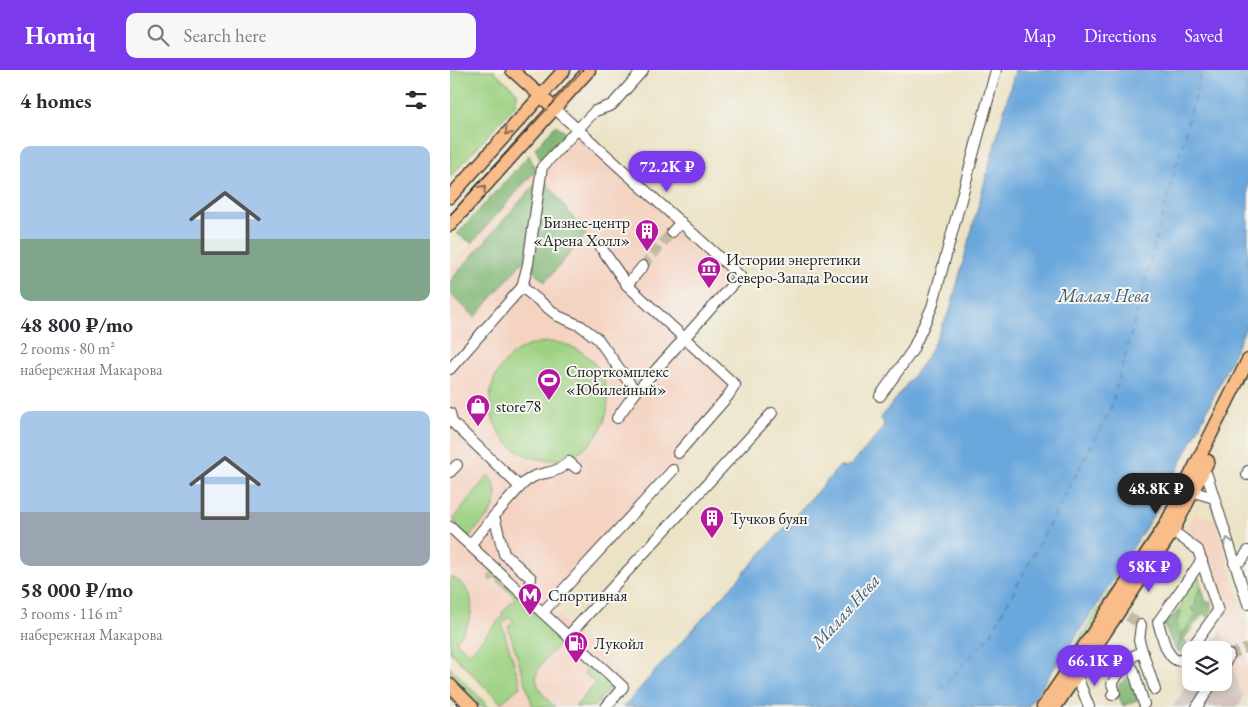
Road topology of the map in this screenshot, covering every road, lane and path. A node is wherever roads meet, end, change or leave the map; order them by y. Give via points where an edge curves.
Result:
1 (512, 70) edge
2 (564, 70) edge
3 (589, 70) edge
4 (643, 70) edge
5 (996, 70) edge
6 (540, 96) junction
7 (554, 108) junction
8 (578, 128) junction
9 (450, 197) edge
10 (681, 222) junction
11 (450, 224) edge
12 (672, 232) tunnel mouth
13 (600, 246) dead end
14 (643, 266) tunnel mouth
15 (627, 285) junction
16 (522, 287) junction
17 (686, 338) junction
18 (1248, 360) edge
19 (450, 369) edge
20 (1246, 375) edge
21 (636, 392) junction
22 (880, 396) dead end
23 (772, 414) dead end
24 (617, 418) dead end
25 (451, 420) edge
26 (678, 453) dead end
27 (576, 468) dead end
28 (674, 470) dead end
29 (1204, 470) junction
30 (520, 487) junction
31 (1190, 490) junction
32 (1214, 498) junction
33 (494, 516) junction
34 (450, 527) edge
35 (1173, 531) junction
36 (470, 545) junction
37 (1248, 552) edge
38 (1202, 560) junction
39 (1234, 563) junction
40 (528, 597) junction
41 (1247, 598) edge
42 (543, 612) junction
43 (1141, 625) dead end
44 (568, 636) junction
45 (1142, 652) junction
46 (1125, 660) junction
47 (1073, 674) junction
48 (450, 685) edge
49 (1155, 690) dead end
50 (1207, 691) edge
51 (1112, 695) dead end
52 (1060, 699) edge
53 (1144, 704) dead end
54 (472, 707) edge
55 (606, 707) edge
56 (1043, 707) edge
57 (1089, 707) edge
58 (1197, 707) edge

1 - 6 main road
2 - 6 main road
3 - 7 main road
4 - 8 street via 612,106 594,111
5 - 22 street via 932,307 912,351
6 - 7 main road
6 -> 9 main road
7 - 8 street
11 -> 7 main road
8 - 10 street
8 - 16 street via 542,167
10 - 12 street
10 - 17 street via 740,276
13 - 15 street
14 - 15 street
15 - 17 street
16 - 19 street
16 - 21 street via 558,316 581,326 598,339
17 - 21 street
17 - 26 street via 734,384 728,396
18 - 20 main road
20 - 29 main road
20 - 31 main road
21 - 24 street
23 - 44 street
25 - 30 street
27 - 30 street via 569,462 561,469 534,474
28 - 42 street
29 - 31 main road
29 - 32 street
30 - 33 street
31 - 32 street
31 - 35 main road
31 - 47 main road
39 -> 32 street
33 - 36 street
33 - 40 street via 504,554 531,578
34 - 36 street
35 - 38 street via 1194,539
35 - 47 main road via 1103,647
36 - 40 street
37 - 39 street via 1242,560
38 - 38 street via 1218,611 1185,657 1175,661 1170,657 1158,622
39 - 41 street
40 - 42 street
42 - 44 street
43 - 45 street via 1139,641
44 - 55 street via 623,687
45 - 46 street
45 - 49 street
46 - 51 street via 1112,684 1115,692
46 - 53 street via 1133,669
47 - 52 main road
47 - 57 street
48 - 54 main road
50 - 58 street
52 - 56 main road

